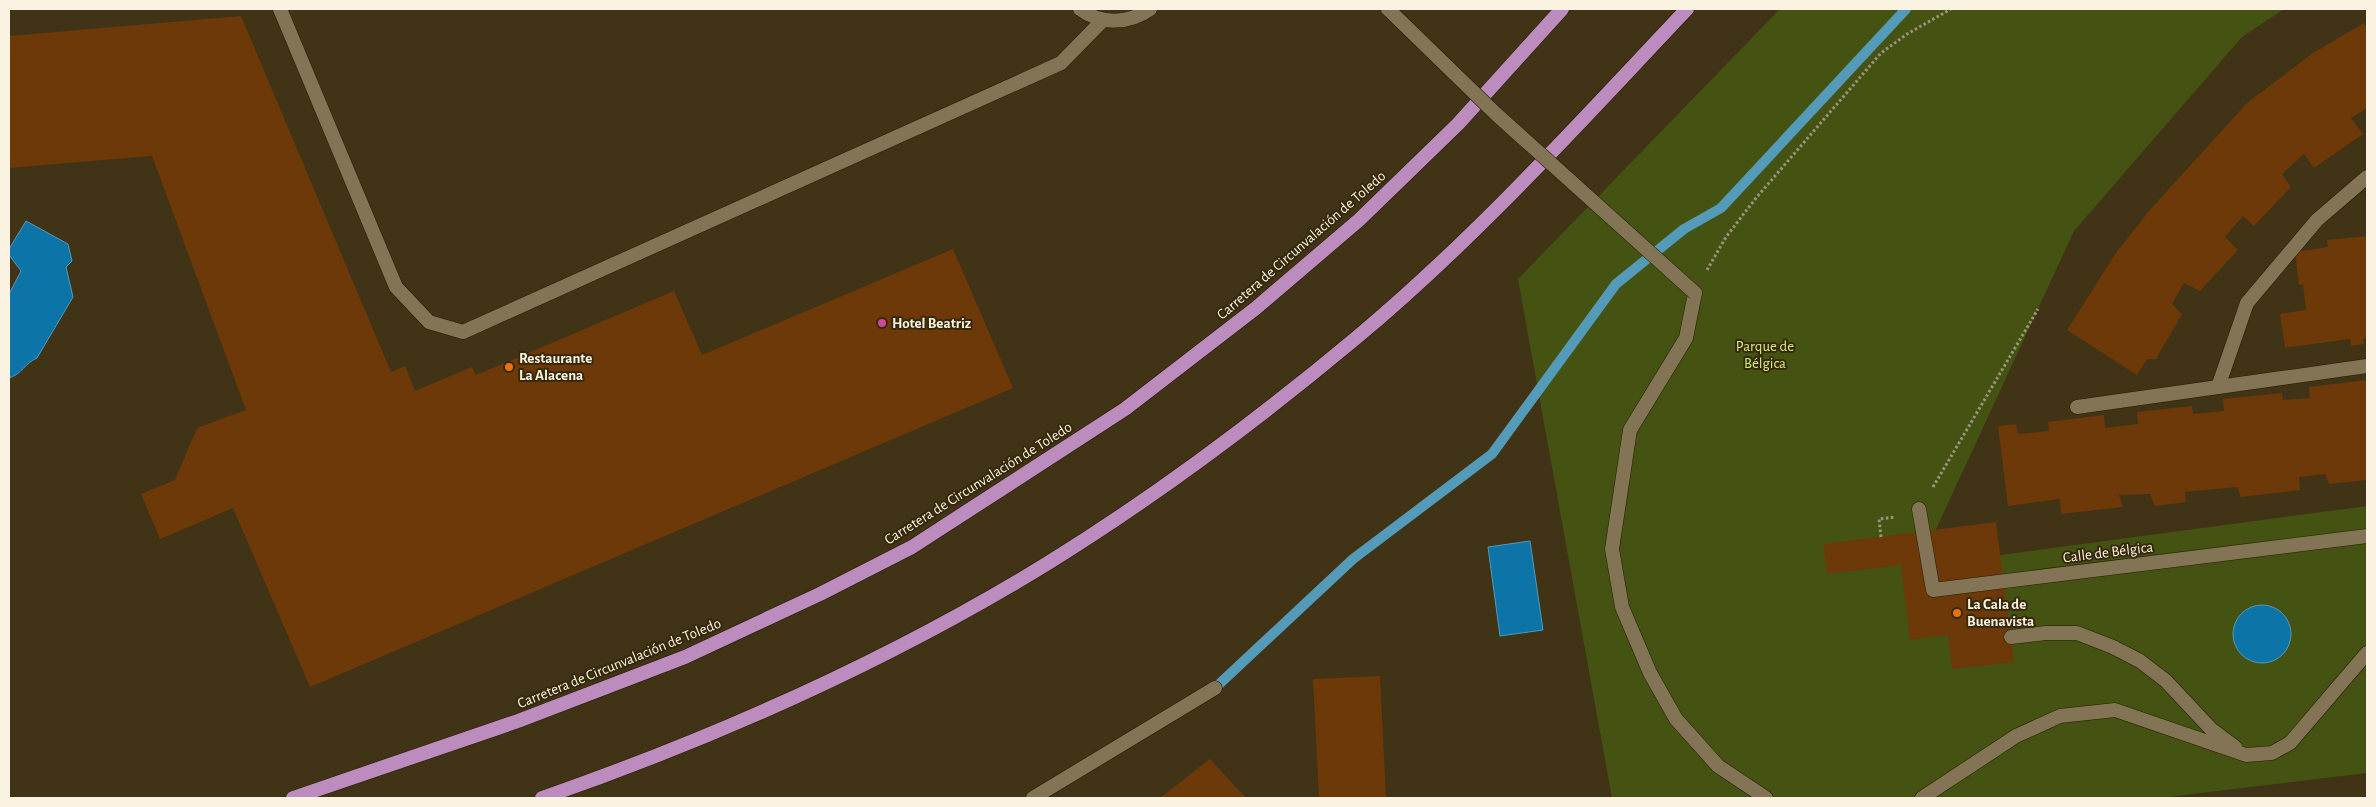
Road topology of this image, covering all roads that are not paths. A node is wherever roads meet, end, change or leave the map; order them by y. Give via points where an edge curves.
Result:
1 (280, 9) edge
2 (1080, 9) edge
3 (1150, 9) edge
4 (1388, 9) edge
5 (1550, 9) edge
6 (1562, 9) edge
7 (1688, 9) edge
8 (1103, 20) junction
9 (1528, 46) junction
10 (2367, 177) edge
11 (2367, 366) edge
12 (2218, 387) junction
13 (2077, 407) dead end
14 (1920, 509) road end
15 (2367, 536) edge
16 (2011, 637) dead end
17 (2367, 653) edge
18 (1215, 688) dead end
19 (2246, 756) junction
20 (293, 798) edge
21 (542, 798) edge
22 (1034, 798) edge
23 (1766, 798) edge
24 (1922, 798) edge

1 - 8 street via 396,287 429,322 463,332 1061,63
2 - 8 street
3 - 8 street via 1122,21
4 - 23 street, bridge via 1496,114 1695,293 1686,338 1630,430 1612,549 1622,607 1650,673 1676,719 1718,766
5 - 9 highway
6 - 9 highway, Carretera de Circunvalación de Toledo
7 - 21 highway via 1497,209 1359,336 1255,419 1155,492 1049,562 953,618 824,683 616,773
9 - 20 highway, Carretera de Circunvalación de Toledo via 1458,124 1359,220 1256,308 1125,409 912,547 820,594 685,656 518,721
10 - 12 street via 2317,220 2247,304
11 - 12 street
12 - 13 street
14 - 15 street, Calle de Bélgica via 1933,590
16 - 19 street via 2077,633 2113,647 2140,661 2166,681 2211,729
17 - 19 street via 2290,743 2272,752
18 - 22 street
19 - 24 street via 2115,710 2060,716 2016,736

